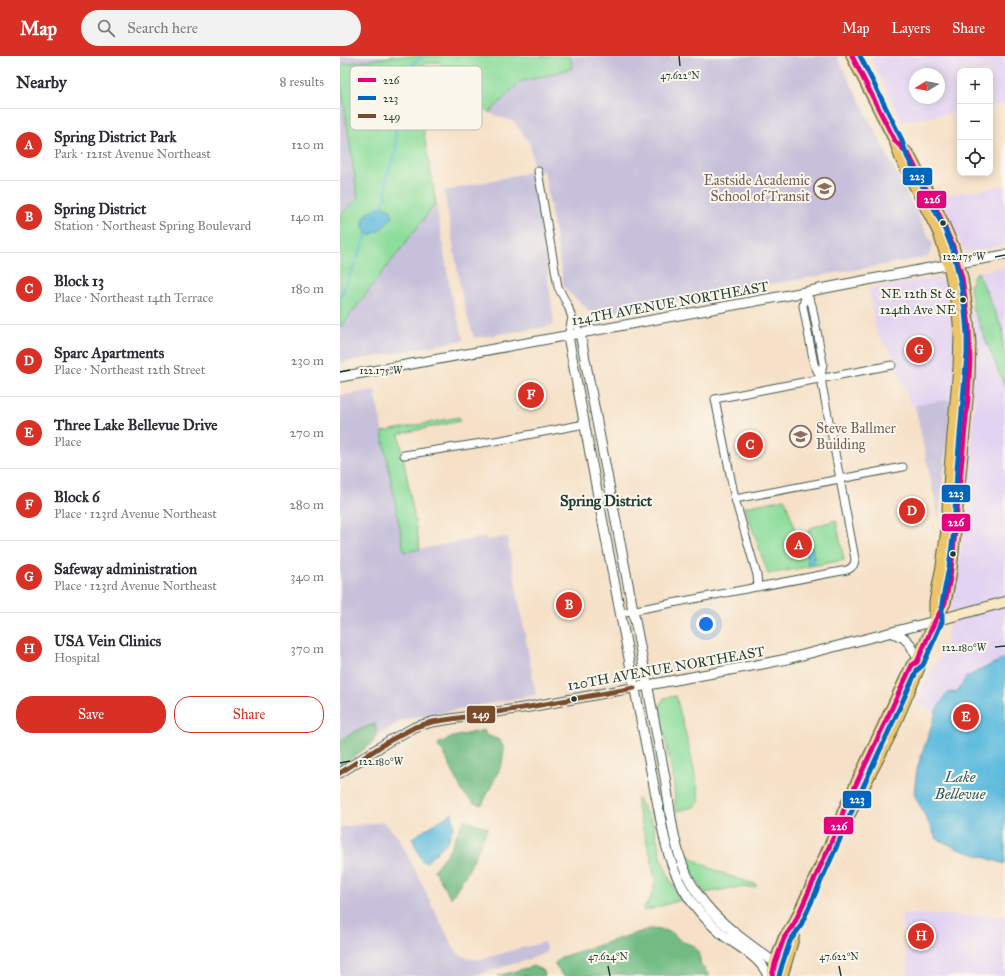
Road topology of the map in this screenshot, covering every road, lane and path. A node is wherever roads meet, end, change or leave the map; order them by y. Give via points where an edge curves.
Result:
1 (852, 56) edge
2 (538, 171) dead end
3 (1005, 255) edge
4 (954, 264) junction
5 (806, 292) junction
6 (572, 318) junction
7 (580, 333) junction
8 (568, 336) junction
9 (892, 366) dead end
10 (340, 378) edge
11 (821, 379) junction
12 (585, 424) junction
13 (404, 455) dead end
14 (903, 467) dead end
15 (840, 479) junction
16 (735, 499) junction
17 (758, 587) junction
18 (1005, 602) edge
19 (633, 611) junction
20 (620, 613) junction
21 (935, 621) junction
22 (891, 632) junction
23 (917, 660) junction
24 (647, 685) junction
25 (634, 688) junction
26 (340, 773) edge
27 (691, 891) junction
28 (795, 922) junction
29 (775, 962) junction
30 (768, 976) edge
31 (772, 976) edge
32 (781, 976) edge

1 - 4 main road via 896,141 902,159
2 - 6 street via 558,287
3 - 4 street, 124TH AVENUE NORTHEAST
4 - 5 street, 124TH AVENUE NORTHEAST
4 - 21 main road via 962,310 962,399 950,469 947,529
5 - 7 street, 124TH AVENUE NORTHEAST
5 - 11 street via 803,306 814,364
6 - 7 street
6 - 8 street
7 - 8 street, 124TH AVENUE NORTHEAST
7 - 19 street
8 - 10 street, 124TH AVENUE NORTHEAST
8 - 12 street
9 - 11 street
11 - 15 street
11 - 16 street via 715,399
12 - 13 street
12 - 20 street
14 - 15 street
15 - 16 street
15 - 17 street via 856,559 854,566 847,570
16 - 17 street via 758,575
17 - 19 street
18 - 21 main road, 120TH AVENUE NORTHEAST
19 - 20 street
19 - 24 street
20 - 25 street
21 - 22 street, 120TH AVENUE NORTHEAST
21 - 23 main road
22 - 23 street via 910,644
22 - 24 street, 120TH AVENUE NORTHEAST via 787,659
23 - 28 main road via 897,696
24 - 25 street, 120TH AVENUE NORTHEAST
24 - 27 street via 672,825
25 - 26 street, 120TH AVENUE NORTHEAST via 432,722 415,727 389,741
25 - 27 street via 670,858 676,873
27 - 29 street via 738,936
27 - 30 street via 699,911 713,926 759,962
28 - 29 main road via 784,938
28 - 32 main road via 793,939
29 - 31 main road
29 - 32 street

